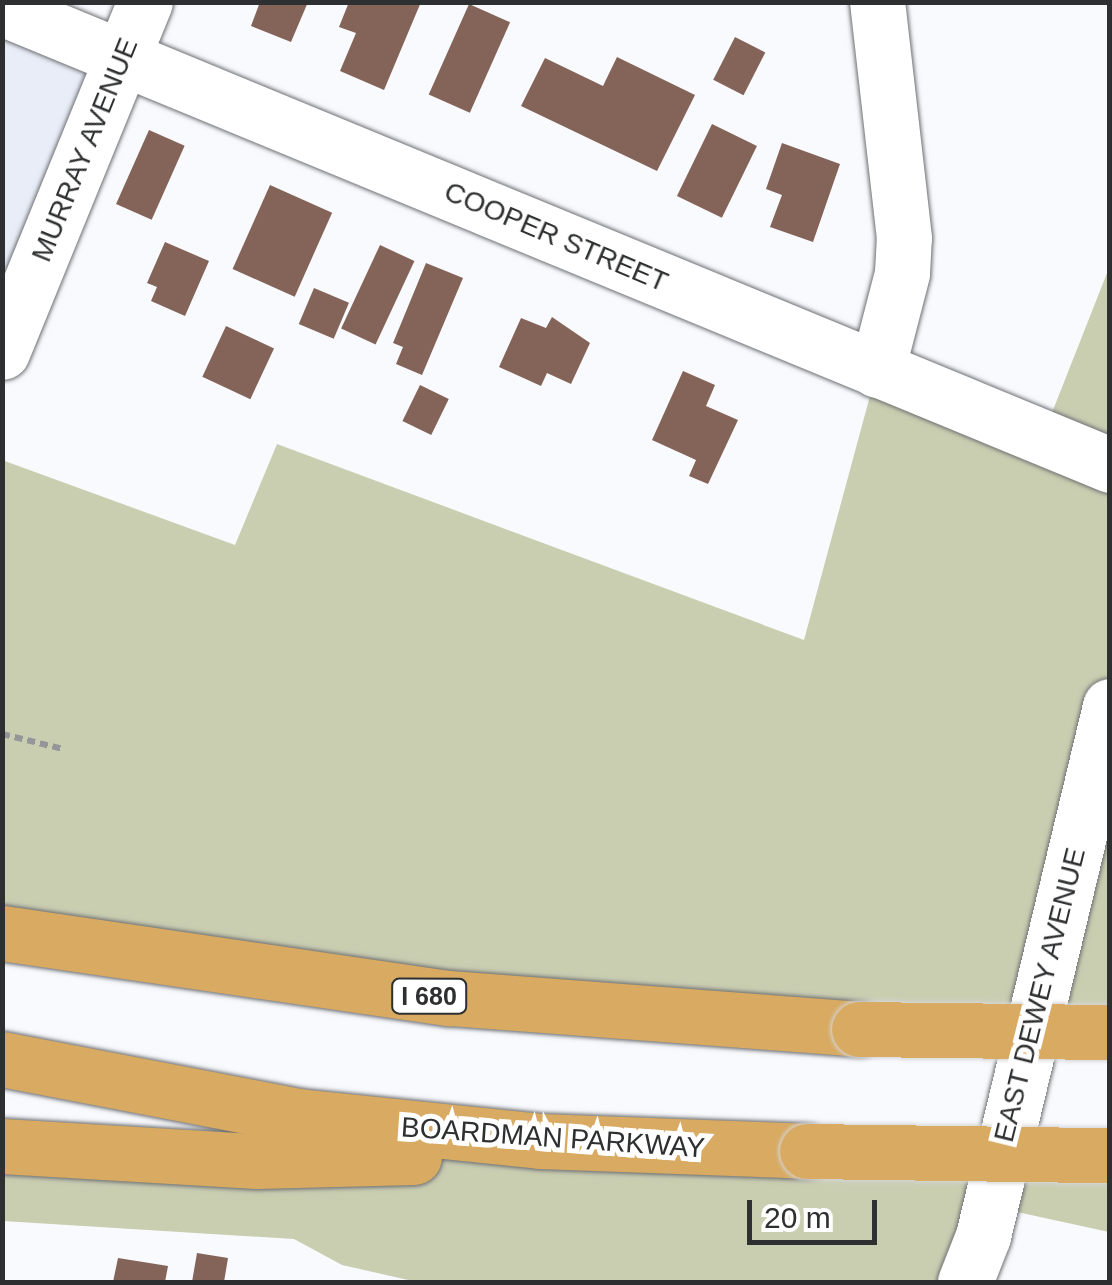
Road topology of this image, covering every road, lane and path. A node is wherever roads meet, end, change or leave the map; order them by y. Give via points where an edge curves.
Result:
1 (145, 2) edge
2 (877, 2) edge
3 (2, 8) edge
4 (123, 57) junction
5 (2, 352) edge
6 (876, 370) junction
7 (1110, 466) edge
8 (1110, 706) edge
9 (2, 734) edge
10 (63, 750) dead end
11 (2, 933) edge
12 (1110, 1032) edge
13 (2, 1059) edge
14 (2, 1146) edge
15 (720, 1150) junction
16 (1110, 1155) edge
17 (964, 1282) edge

1 - 4 street, MURRAY AVENUE
2 - 6 street via 904,238 902,273
3 - 4 street, COOPER STREET
4 - 5 street, MURRAY AVENUE
4 - 6 street, COOPER STREET
6 - 7 street, COOPER STREET
8 - 17 street, EAST DEWEY AVENUE via 982,1236
9 - 10 path
11 - 12 highway, I 680, bridge via 450,998 860,1029
13 - 15 highway, BOARDMAN PARKWAY via 298,1116
14 - 15 highway via 256,1161
15 - 16 highway, BOARDMAN PARKWAY, bridge

